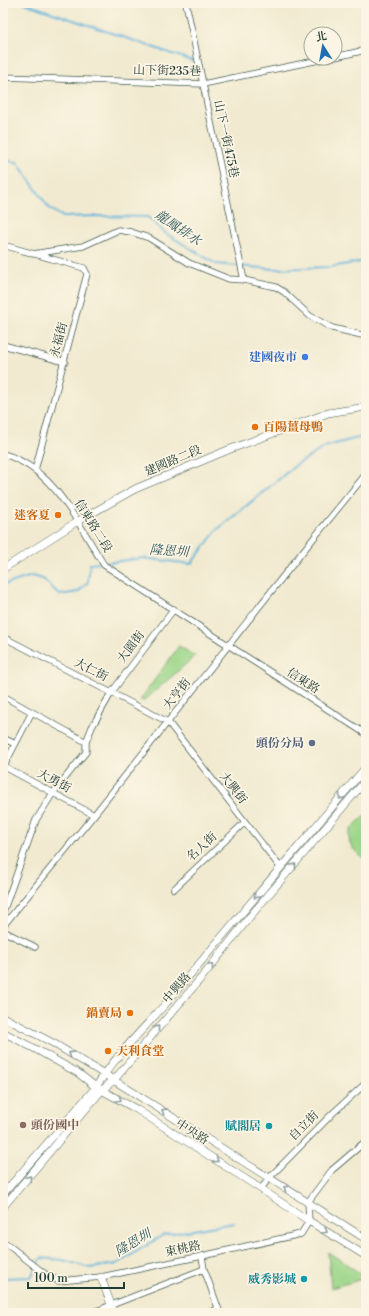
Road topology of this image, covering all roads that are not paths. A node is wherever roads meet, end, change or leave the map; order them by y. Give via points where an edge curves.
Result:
1 (186, 3) edge
2 (366, 50) edge
3 (343, 55) edge
4 (303, 63) edge
5 (3, 77) edge
6 (203, 84) junction
7 (3, 245) edge
8 (33, 254) junction
9 (243, 277) junction
10 (366, 336) edge
11 (3, 345) edge
12 (65, 362) junction
13 (366, 407) edge
14 (3, 454) edge
15 (35, 470) junction
16 (366, 474) edge
17 (78, 521) junction
18 (3, 568) edge
19 (174, 609) junction
20 (4, 640) edge
21 (229, 646) junction
22 (111, 692) junction
23 (3, 696) edge
24 (32, 712) junction
25 (168, 722) junction
26 (366, 734) edge
27 (3, 738) edge
28 (86, 742) junction
29 (15, 744) junction
30 (3, 766) edge
31 (366, 768) edge
32 (366, 780) edge
33 (53, 793) junction
34 (94, 815) junction
35 (245, 822) junction
36 (280, 868) junction
37 (174, 889) dead end
38 (3, 912) edge
39 (3, 926) edge
40 (3, 930) edge
41 (35, 947) dead end
42 (160, 1010) junction
43 (167, 1016) junction
44 (3, 1017) edge
45 (3, 1032) edge
46 (104, 1074) junction
47 (114, 1080) junction
48 (366, 1083) edge
49 (99, 1088) junction
50 (366, 1142) edge
51 (269, 1178) junction
52 (261, 1189) junction
53 (3, 1194) edge
54 (308, 1202) junction
55 (3, 1207) edge
56 (309, 1221) junction
57 (366, 1239) edge
58 (3, 1241) edge
59 (202, 1256) junction
60 (366, 1256) edge
61 (204, 1269) junction
62 (101, 1277) junction
63 (111, 1304) junction
64 (219, 1311) edge
65 (90, 1313) edge
66 (114, 1313) edge
67 (206, 1313) edge

1 - 6 street, 山下一街475巷
2 - 3 street
4 - 6 street, 山下街235巷
5 - 6 street, 山下街235巷
6 - 9 street, 山下一街475巷
7 - 8 street, 永福街
8 - 9 street via 83,246 118,230 148,238 196,266 230,279
8 - 12 street, 永福街 via 84,268 87,274
9 - 10 street via 276,287 310,316 332,328
11 - 12 street
12 - 15 street, 永福街
13 - 17 street, 建國路二段 via 328,413 228,450 135,489
14 - 15 street, 信東路二段
15 - 17 street, 信東路二段 via 56,490
16 - 21 street, 大亨街
17 - 18 street, 建國路二段
17 - 19 street, 信東路二段 via 103,563
19 - 21 street, 信東路二段
19 - 22 street, 大園街
20 - 22 street, 大仁街
21 - 25 street, 大亨街
21 - 26 street, 信東路
22 - 25 street, 大仁街
22 - 28 street, 大園街
23 - 24 street
24 - 28 street
24 - 29 street
25 - 34 street, 大亨街
25 - 35 street, 大興街
27 - 29 street
28 - 33 street, 大園街 via 86,752
29 - 30 street
30 - 33 street, 大勇街
31 -> 36 street, 中興路
43 -> 32 street, 中興路
33 - 34 street, 大勇街
33 - 38 street, 大園街 via 36,820
34 - 39 street, 大亨街
35 - 36 street, 大興街
35 - 37 street, 名人街
36 -> 42 street, 中興路
40 - 41 street
42 - 43 street
42 - 46 street, 中興路
47 -> 43 street, 中興路
46 -> 44 street, 中央路
45 - 49 street, 中央路 via 78,1073
46 - 47 street, 中央路
46 - 49 street, 中興路
47 - 49 street, 中興路
51 -> 47 street, 中央路
48 - 51 street, 自立街 via 333,1112
49 -> 52 street, 中央路
49 - 53 street, 中興路
55 -> 49 street, 中興路
50 - 54 street via 332,1170
51 - 52 street, 自立街
54 -> 51 street, 中央路
52 - 56 street, 中央路
54 - 56 street
54 - 57 street, 中央路
56 - 59 street, 東桃路 via 301,1234
56 -> 60 street, 中央路
58 - 62 street, 東桃路 via 45,1274 60,1281
59 - 61 street
59 - 62 street, 東桃路
61 - 63 street
61 - 64 street
62 - 63 street
63 - 65 street
63 - 66 street
64 - 67 street

